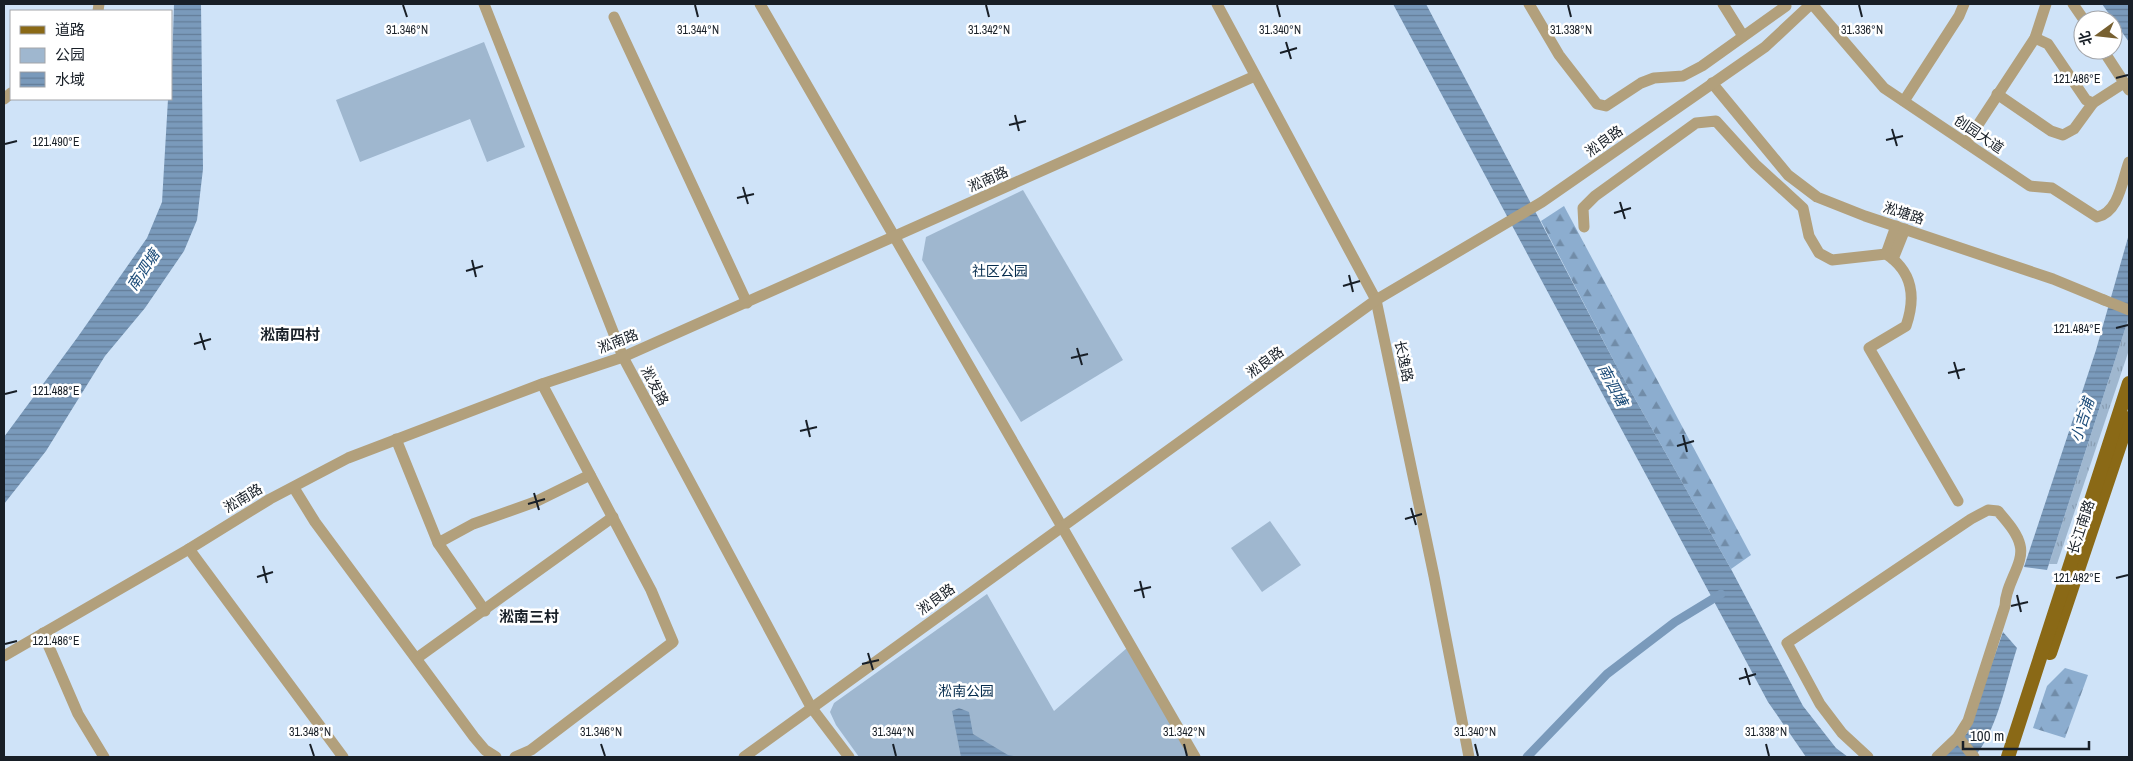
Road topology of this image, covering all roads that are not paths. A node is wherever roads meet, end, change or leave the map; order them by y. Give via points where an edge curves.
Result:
1 (484, 4) edge
2 (760, 4) edge
3 (1217, 4) edge
4 (1529, 4) edge
5 (1723, 4) edge
6 (1812, 4) edge
7 (1964, 4) edge
8 (2046, 4) edge
9 (1786, 5) edge
10 (614, 17) dead end
11 (1795, 21) junction
12 (1743, 36) junction
13 (2035, 38) junction
14 (2110, 60) edge
15 (1255, 76) junction
16 (1712, 83) junction
17 (2127, 86) edge
18 (1997, 94) junction
19 (1904, 102) junction
20 (2093, 103) junction
21 (1966, 143) junction
22 (2129, 162) edge
23 (1584, 227) dead end
24 (1901, 228) junction
25 (893, 238) junction
26 (1890, 256) junction
27 (1376, 300) junction
28 (747, 303) junction
29 (2129, 310) edge
30 (623, 357) junction
31 (2129, 383) edge
32 (542, 384) junction
33 (2129, 418) edge
34 (396, 439) junction
35 (590, 475) junction
36 (294, 488) junction
37 (1958, 501) dead end
38 (613, 517) junction
39 (1063, 527) junction
40 (438, 543) junction
41 (189, 549) junction
42 (485, 611) junction
43 (43, 633) junction
44 (4, 656) edge
45 (417, 658) junction
46 (811, 707) junction
47 (2024, 708) junction
48 (1960, 746) edge
49 (104, 757) edge
50 (342, 757) edge
51 (496, 757) edge
52 (514, 757) edge
53 (744, 757) edge
54 (849, 757) edge
55 (1195, 757) edge
56 (1469, 757) edge
57 (1868, 757) edge
58 (1937, 757) edge
59 (1974, 757) edge
60 (2008, 757) edge

1 - 30 street, 淞发路
2 - 25 street
3 - 15 street, 长逸路
4 - 12 street via 1559,55 1601,106 1654,78 1683,76
5 - 12 street
6 - 11 street, 淞良路
6 - 19 street, 创园大道 via 1884,88
7 - 19 street
8 - 13 street
9 - 11 street
9 - 12 street
10 - 28 street
11 - 16 street, 淞良路 via 1765,48
13 - 18 street
13 - 20 street via 2048,44 2086,100
14 - 17 street
15 - 25 street, 淞南路
15 - 27 street, 长逸路
16 - 24 street, 淞塘路 via 1788,175 1817,197
16 - 27 street, 淞良路 via 1542,202
17 - 20 street
18 - 20 street via 2051,131 2063,135 2074,129
18 - 21 street
19 - 21 street, 创园大道
21 - 22 street, 创园大道 via 2030,186 2052,188 2097,217 2112,209
23 - 26 street via 1582,208 1595,196 1696,122 1716,121 1802,208 1809,236 1819,253 1832,260 1872,254
24 - 26 street
24 - 29 street, 淞塘路, bridge via 2053,279
25 - 28 street, 淞南路
25 - 39 street
26 - 37 street via 1898,262 1910,282 1911,310 1906,326 1870,348
27 - 39 street, 淞良路
27 - 56 street, 长逸路
28 - 30 street, 淞南路
30 - 32 street, 淞南路
30 - 46 street, 淞发路
31 - 47 main road, 长江南路
32 - 34 street, 淞南路
32 - 35 street
33 - 47 main road via 2051,650
34 - 36 street, 淞南路 via 348,458
34 - 40 street
35 - 38 street
35 - 40 street via 536,502 473,524
36 - 41 street, 淞南路 via 270,499
36 - 45 street via 315,522
38 - 42 street
38 - 52 street via 652,590 673,642 531,750
39 - 46 street, 淞良路
39 - 55 street
40 - 42 street
41 - 43 street, 淞南路
41 - 50 street
42 - 45 street
43 - 44 street, 淞南路
43 - 49 street via 78,714
45 - 51 street via 485,750
46 - 53 street, 淞良路
46 - 54 street, 淞发路
47 - 60 main road, 长江南路
48 - 57 street via 2005,606 2005,593 2020,561 2020,545 1998,511 1988,510 1971,519 1787,643 1820,704 1842,733
48 - 58 street
48 - 59 street

